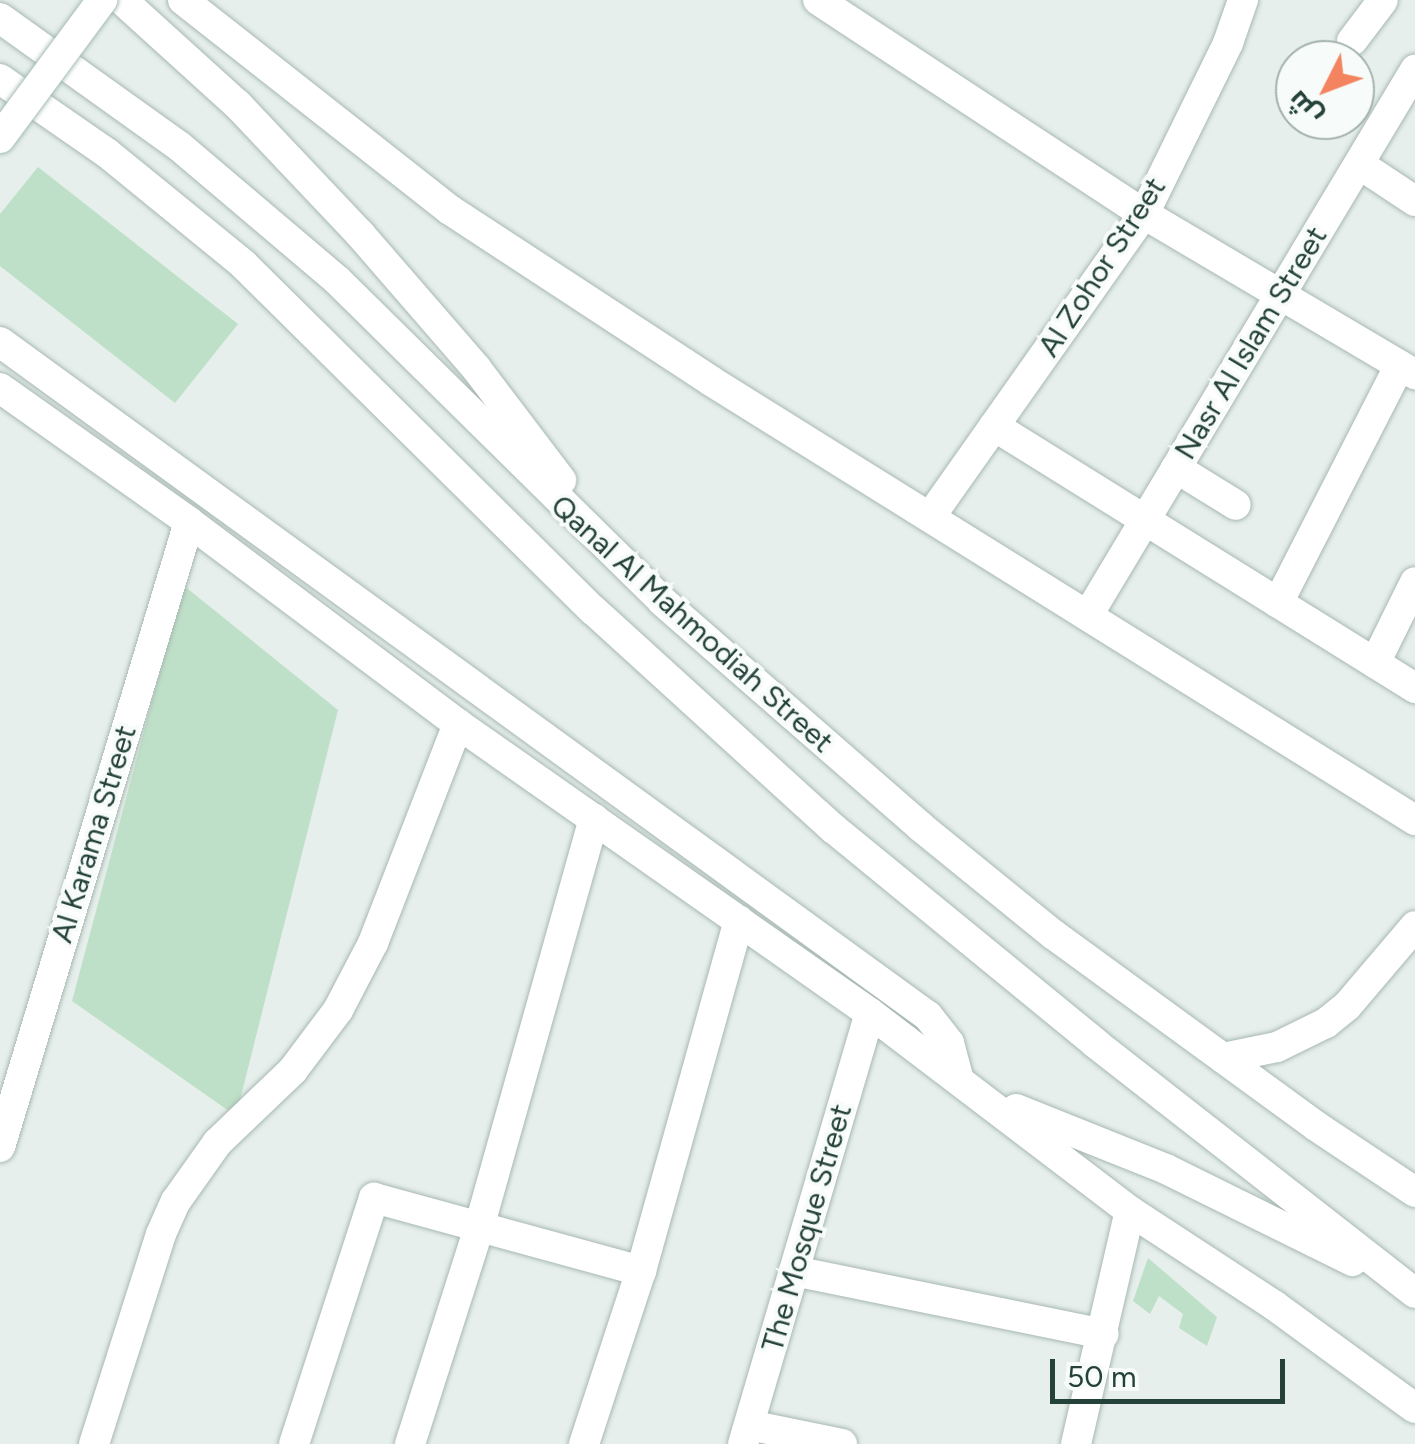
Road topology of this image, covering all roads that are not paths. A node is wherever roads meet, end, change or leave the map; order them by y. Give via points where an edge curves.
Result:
1 (102, 0) edge
2 (122, 0) edge
3 (818, 0) edge
4 (1243, 0) edge
5 (1383, 0) edge
6 (185, 1) edge
7 (0, 18) edge
8 (1353, 40) edge
9 (1414, 77) edge
10 (0, 79) edge
11 (0, 138) edge
12 (1358, 164) junction
13 (1415, 201) edge
14 (1144, 214) junction
15 (1280, 294) junction
16 (0, 342) edge
17 (1408, 370) edge
18 (0, 388) edge
19 (994, 426) junction
20 (1176, 468) junction
21 (1236, 505) dead end
22 (930, 517) junction
23 (1144, 520) junction
24 (188, 522) junction
25 (1415, 582) edge
26 (662, 601) junction
27 (1278, 603) junction
28 (1088, 615) junction
29 (1375, 663) junction
30 (1415, 688) edge
31 (458, 724) junction
32 (594, 820) junction
33 (1415, 820) edge
34 (738, 920) junction
35 (1415, 926) edge
36 (870, 1013) junction
37 (1223, 1058) junction
38 (958, 1077) junction
39 (985, 1097) junction
40 (0, 1147) edge
41 (1415, 1192) edge
42 (1130, 1211) junction
43 (480, 1224) junction
44 (641, 1271) junction
45 (794, 1271) junction
46 (1412, 1290) edge
47 (1104, 1334) junction
48 (1415, 1408) edge
49 (746, 1434) edge
50 (94, 1444) edge
51 (294, 1444) edge
52 (410, 1444) edge
53 (584, 1444) edge
54 (842, 1444) edge
55 (1076, 1444) edge

1 - 11 street, bridge
2 - 26 street via 238,106 372,247
3 - 14 street
4 - 14 street, Al Zohor Street
5 - 8 street
6 - 22 street via 450,210
7 - 26 street, Qanal Al Mahmodiah Street via 179,146 338,280
9 - 12 street, Nasr Al Islam Street
10 - 46 street, Qanal Al Mahmodiah Street via 107,153 243,264 480,500 834,830
12 - 13 street
12 - 15 street, Nasr Al Islam Street
14 - 15 street
14 - 19 street, Al Zohor Street
15 - 17 street
15 - 20 street, Nasr Al Islam Street
16 - 38 street via 928,1016 949,1043
17 - 27 street
18 - 24 street
19 - 22 street, Al Zohor Street
19 - 23 street
20 - 21 street
20 - 23 street, Nasr Al Islam Street
22 - 28 street
23 - 27 street
23 - 28 street, Nasr Al Islam Street
24 - 31 street
24 - 40 street, Al Karama Street
25 - 29 street
26 - 37 street, Qanal Al Mahmodiah Street via 920,828
27 - 29 street
28 - 33 street
29 - 30 street
31 - 32 street
31 - 50 street via 373,943 338,1010 293,1070 217,1143 176,1201
32 - 34 street
32 - 43 street
34 - 36 street
34 - 44 street
35 - 37 street via 1326,1023 1277,1048
36 - 38 street
36 - 45 street, The Mosque Street
37 - 41 street, Qanal Al Mahmodiah Street
38 - 39 street
39 - 42 street
39 - 46 street via 1166,1169
42 - 47 street
42 - 48 street
43 - 44 street
43 - 51 street via 382,1196 371,1200
43 - 52 street
44 - 53 street
45 - 47 street
45 - 49 street, The Mosque Street
47 - 55 street
49 - 54 street

